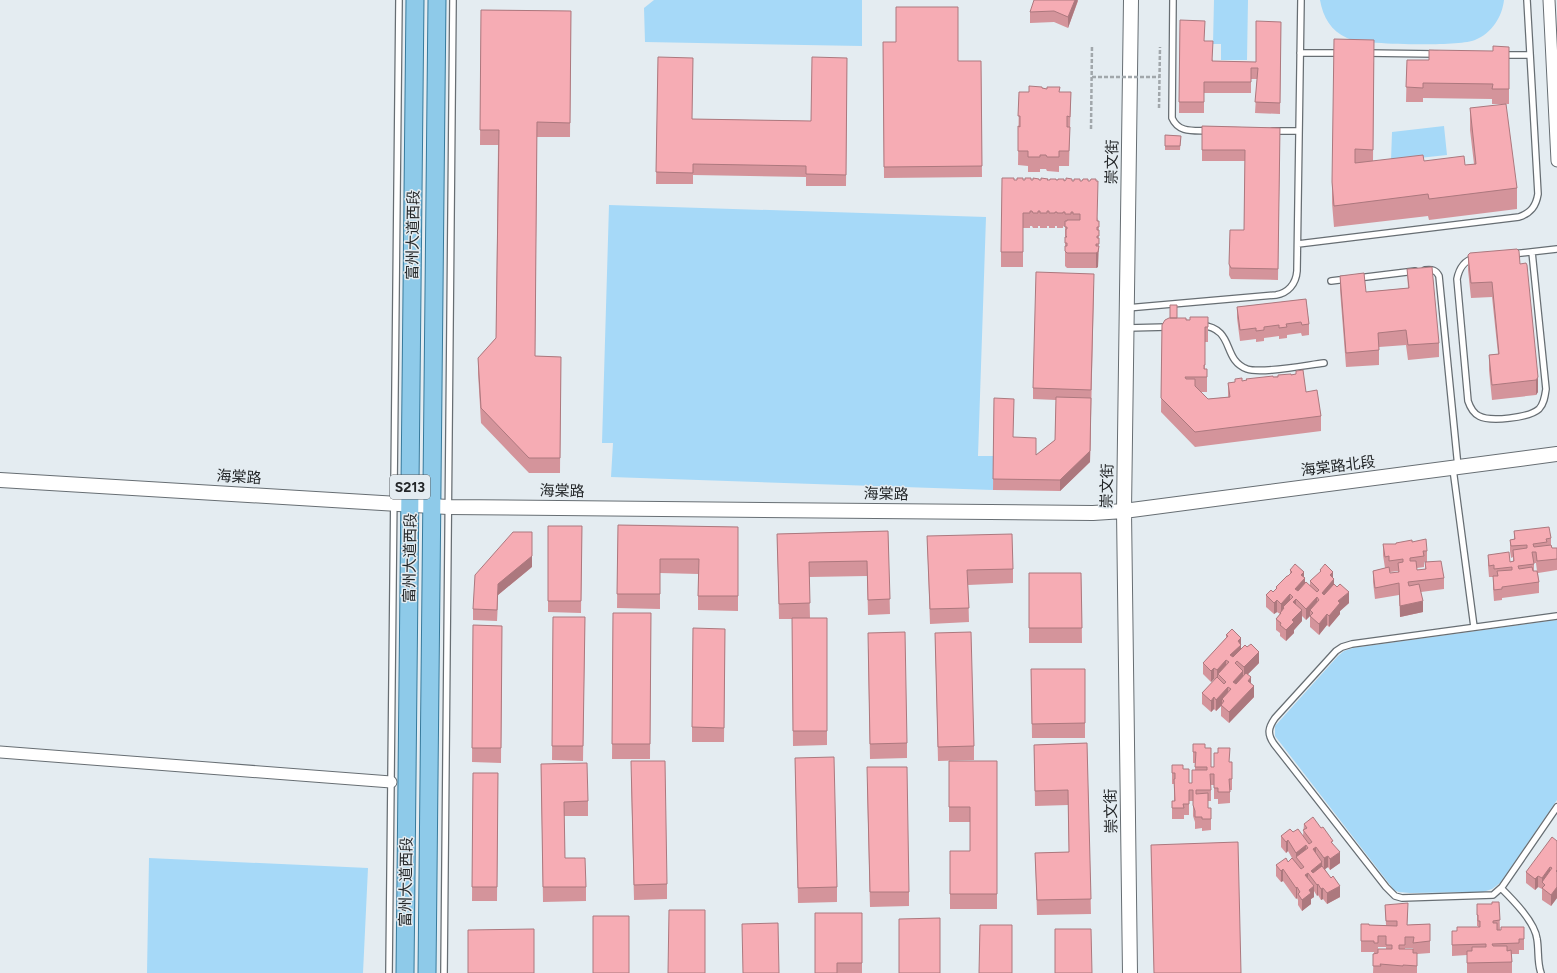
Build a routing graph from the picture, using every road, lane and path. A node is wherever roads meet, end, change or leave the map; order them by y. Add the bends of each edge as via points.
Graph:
1 (399, 0) edge
2 (415, 0) edge
3 (437, 0) edge
4 (453, 0) edge
5 (1131, 0) edge
6 (1173, 0) edge
7 (1301, 0) edge
8 (1527, 0) edge
9 (1548, 0) edge
10 (1092, 45) dead end
11 (1160, 47) dead end
12 (1300, 53) junction
13 (1348, 53) edge
14 (1364, 53) edge
15 (1443, 54) edge
16 (1498, 55) edge
17 (1530, 55) junction
18 (1092, 77) junction
19 (1159, 77) junction
20 (1159, 108) dead end
21 (1556, 125) edge
22 (1091, 129) dead end
23 (1212, 131) edge
24 (1268, 131) edge
25 (1299, 131) junction
26 (1557, 161) edge
27 (1298, 244) junction
28 (1557, 249) edge
29 (1532, 252) junction
30 (1504, 255) edge
31 (1482, 257) edge
32 (1331, 281) dead end
33 (1127, 308) junction
34 (1194, 325) edge
35 (1172, 326) edge
36 (1126, 328) junction
37 (1324, 362) dead end
38 (1557, 454) edge
39 (1456, 468) junction
40 (0, 480) edge
41 (402, 504) junction
42 (440, 506) junction
43 (1124, 512) junction
44 (1557, 616) edge
45 (1474, 627) junction
46 (0, 752) edge
47 (391, 782) junction
48 (1557, 807) edge
49 (1501, 888) junction
50 (389, 973) edge
51 (405, 973) edge
52 (427, 973) edge
53 (444, 973) edge
54 (1130, 973) edge
55 (1541, 973) edge

1 - 41 lane
2 - 41 main road, 富州大道西段 / S213
3 - 42 main road, 富州大道西段 / S213
4 - 42 lane
5 - 33 street, 崇文街
6 - 23 lane via 1172,118 1175,124 1184,130
7 - 12 lane
8 - 17 lane
9 - 21 street
10 - 18 path
11 - 19 path
12 - 13 lane
12 - 25 lane
14 - 15 lane
16 - 17 lane
17 - 27 lane via 1538,194 1537,202 1530,212 1519,217
18 - 19 path, bridge
18 - 22 path
19 - 20 path
21 - 26 street
24 - 25 lane
25 - 27 lane
27 - 33 lane via 1296,279 1291,287 1276,295
28 - 29 lane
29 - 30 lane
29 - 31 lane via 1545,397 1540,408 1530,414 1495,419 1477,415 1468,401 1457,279 1464,263
32 - 39 lane via 1431,269 1437,272
33 - 36 street, 崇文街
34 - 37 lane via 1210,327 1222,334 1235,361 1246,368 1262,370
35 - 36 lane
36 - 43 street, 崇文街
38 - 39 street, 海棠路北段
39 - 43 street, 海棠路北段
39 - 45 lane
40 - 41 street, 海棠路
41 - 42 street, 海棠路
41 - 47 lane
41 - 51 main road, 富州大道西段 / S213
42 - 43 street, 海棠路
42 - 52 main road, 富州大道西段 / S213
42 - 53 lane
43 - 54 street, 崇文街
44 - 45 lane
45 - 49 lane via 1342,647 1275,718 1268,731 1274,744 1395,896 1486,896 1493,895
46 - 47 street
47 - 50 lane
48 - 49 lane
49 - 55 lane via 1514,901 1536,934

